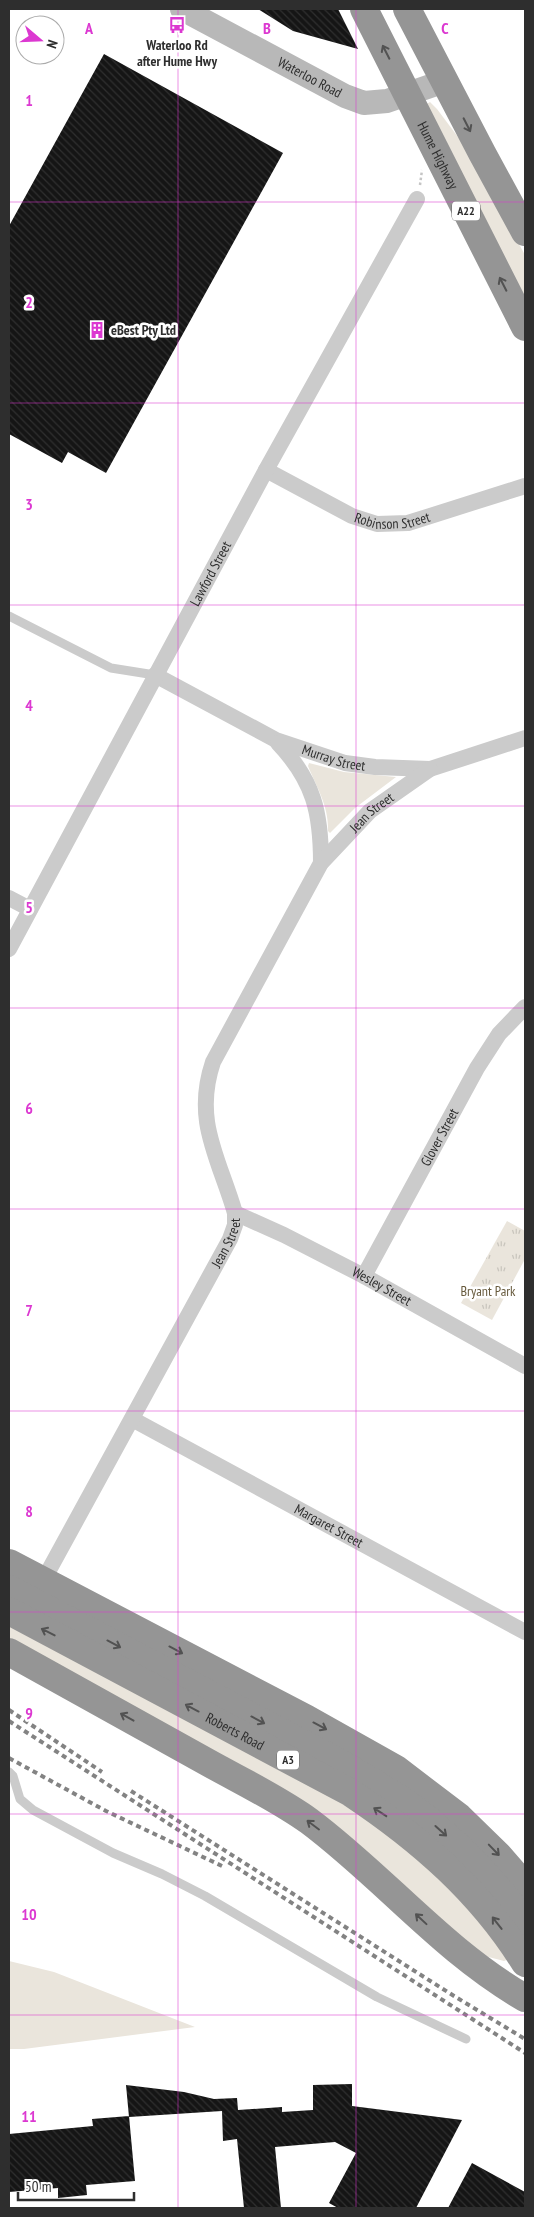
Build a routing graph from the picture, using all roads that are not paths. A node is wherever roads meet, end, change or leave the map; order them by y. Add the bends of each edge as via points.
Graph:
1 (182, 9) edge
2 (364, 9) edge
3 (408, 9) edge
4 (445, 82) junction
5 (408, 95) junction
6 (417, 199) dead end
7 (525, 232) edge
8 (525, 327) edge
9 (266, 470) junction
10 (525, 486) edge
11 (9, 616) edge
12 (155, 675) junction
13 (525, 738) edge
14 (276, 740) junction
15 (430, 769) junction
16 (321, 864) junction
17 (9, 898) edge
18 (30, 909) junction
19 (9, 950) edge
20 (525, 1007) edge
21 (236, 1213) junction
22 (364, 1276) junction
23 (525, 1366) edge
24 (132, 1419) junction
25 (9, 1563) edge
26 (43, 1581) junction
27 (9, 1589) edge
28 (9, 1611) edge
29 (525, 1632) edge
30 (9, 1652) edge
31 (9, 1772) edge
32 (525, 1886) edge
33 (525, 1923) edge
34 (458, 1952) junction
35 (525, 1963) edge
36 (525, 1970) edge
37 (525, 1998) edge
38 (466, 2040) dead end

1 - 5 main road, Waterloo Road via 345,96 364,103
5 -> 2 highway, Hume Highway / A22
3 - 4 highway
4 - 5 main road, Waterloo Road
4 -> 7 highway
8 -> 5 highway, Hume Highway / A22
6 - 9 street, Lawford Street
9 - 10 street, Robinson Street via 352,516 387,525 419,520
9 - 12 street, Lawford Street
11 - 12 lane via 111,668
12 - 14 street, Murray Street
12 - 18 street, Lawford Street
13 - 15 street, Murray Street
14 - 15 street, Murray Street via 345,763
14 - 16 street via 293,758 311,789 318,811
15 - 16 street, Jean Street via 370,811
16 - 21 street, Jean Street via 213,1062 207,1079 204,1113
17 - 18 street
18 - 19 street, Lawford Street
20 - 22 street, Glover Street via 499,1034 484,1056
21 - 22 street, Wesley Street
21 - 24 street, Jean Street via 230,1239
22 - 23 street, Wesley Street
24 - 26 street, Jean Street
24 - 29 street, Margaret Street
25 - 26 highway
26 -> 32 highway via 315,1723 396,1769 476,1833
27 -> 33 highway, Roberts Road / A3 via 342,1764 385,1790 440,1829 490,1880
35 -> 28 highway, Roberts Road / A3 via 498,1924 460,1880 421,1843 388,1818 351,1793
34 -> 30 highway via 352,1855 306,1820
31 - 38 lane via 20,1799 33,1810 113,1853 205,1896 377,1997
34 - 36 highway via 504,1969
34 - 37 highway

